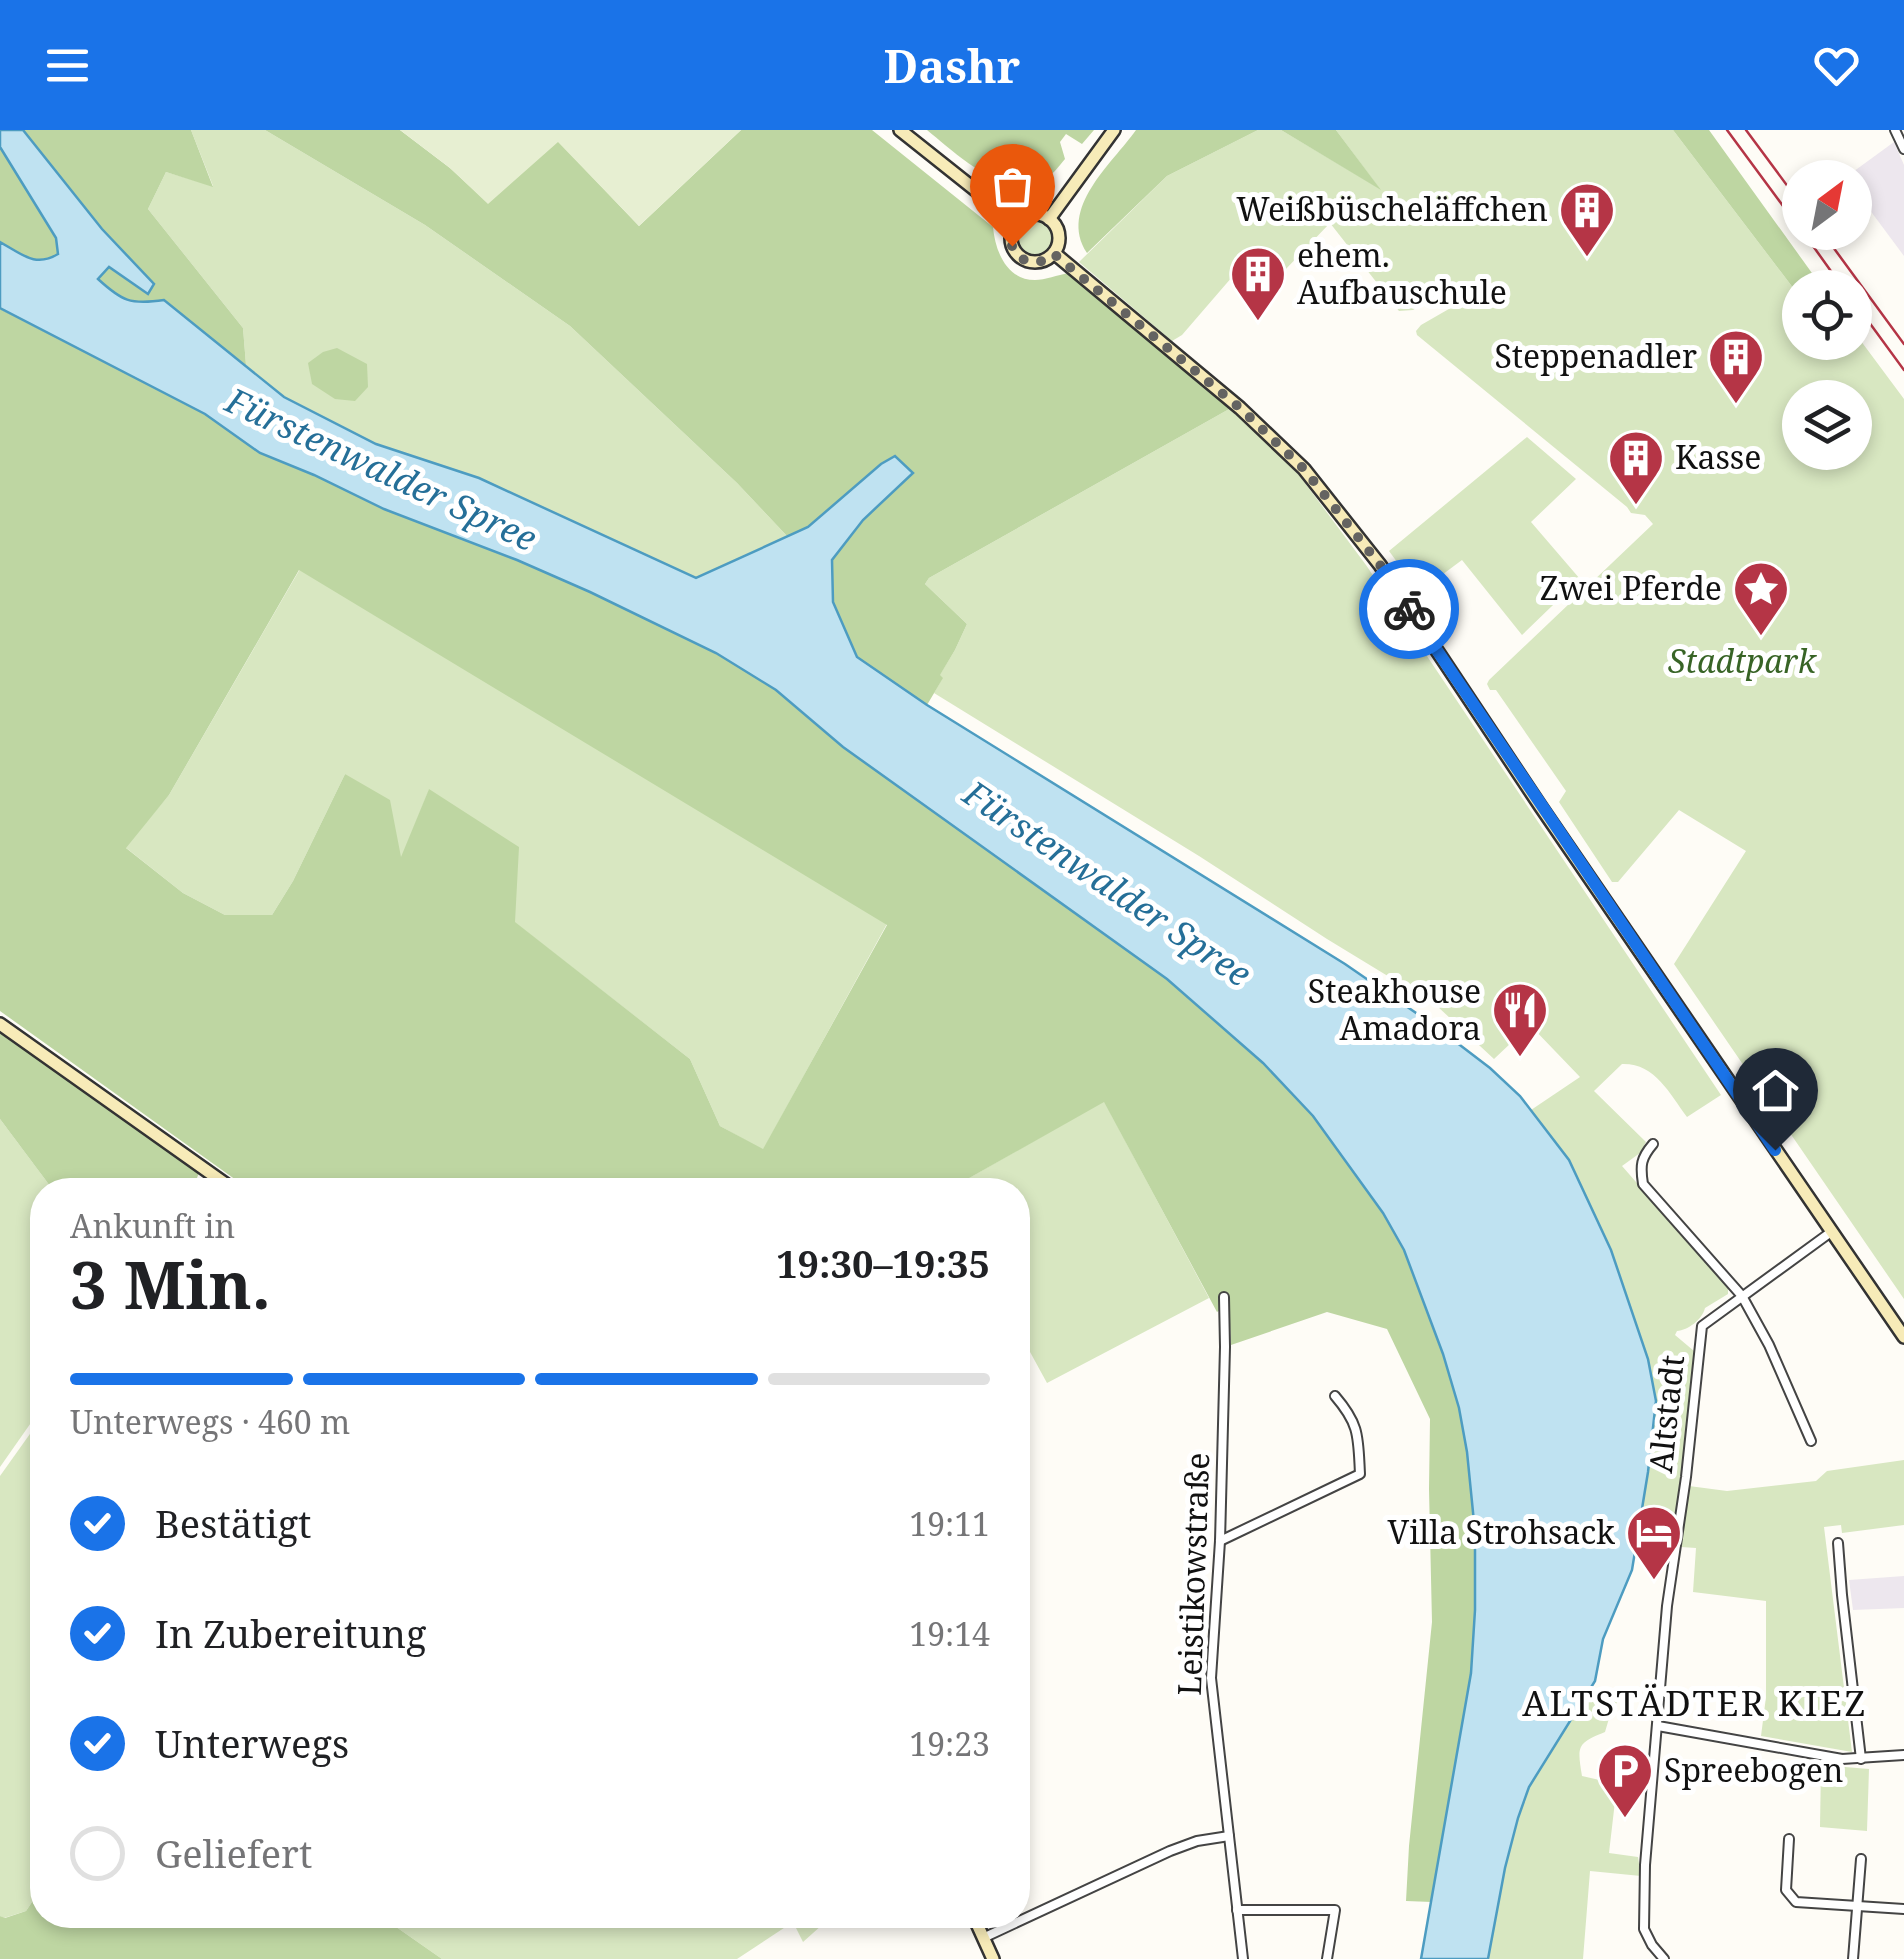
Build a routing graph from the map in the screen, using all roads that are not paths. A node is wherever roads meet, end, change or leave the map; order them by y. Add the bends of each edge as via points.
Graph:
1 (900, 130) edge
2 (1114, 130) edge
3 (1895, 130) edge
4 (1904, 149) edge
5 (1049, 218) junction
6 (1017, 222) junction
7 (1054, 254) junction
8 (0, 1024) edge
9 (1654, 1144) dead end
10 (217, 1178) edge
11 (1831, 1232) junction
12 (1742, 1296) junction
13 (1224, 1298) dead end
14 (1904, 1337) edge
15 (1335, 1396) dead end
16 (1810, 1441) dead end
17 (1220, 1540) junction
18 (1838, 1544) dead end
19 (1658, 1726) junction
20 (1904, 1756) edge
21 (1862, 1759) junction
22 (1230, 1836) junction
23 (1789, 1839) dead end
24 (1861, 1859) dead end
25 (1857, 1906) junction
26 (1904, 1909) edge
27 (1237, 1910) junction
28 (1030, 1916) edge
29 (979, 1928) edge
30 (1004, 1928) edge
31 (983, 1938) junction
32 (992, 1959) edge
33 (1243, 1959) edge
34 (1327, 1959) edge
35 (1664, 1959) edge
36 (1852, 1959) edge

1 - 6 main road
2 - 5 main road
3 - 4 street
5 - 6 main road via 1037,214
5 - 7 main road via 1060,241
6 - 7 main road via 1011,238 1016,254 1038,262
7 - 11 main road via 1304,469 1380,565
8 - 10 main road
9 - 12 street via 1640,1162 1643,1184
11 - 12 street, Altstadt
11 - 14 main road
12 - 16 street
12 - 19 street, Altstadt via 1702,1326
13 - 17 street, Leistikowstraße
15 - 17 street via 1358,1434 1360,1474
17 - 22 street, Leistikowstraße via 1211,1678
18 - 21 street
19 - 21 street
19 - 35 street, Altstadt via 1642,1916
20 - 21 street
22 - 27 street, Leistikowstraße
22 - 28 street via 1170,1851
23 - 25 street via 1786,1890 1796,1902
24 - 25 street
25 - 26 street
25 - 36 street
27 - 33 street, Leistikowstraße
27 - 34 street via 1336,1910
29 - 31 main road
30 - 31 street
31 - 32 main road

